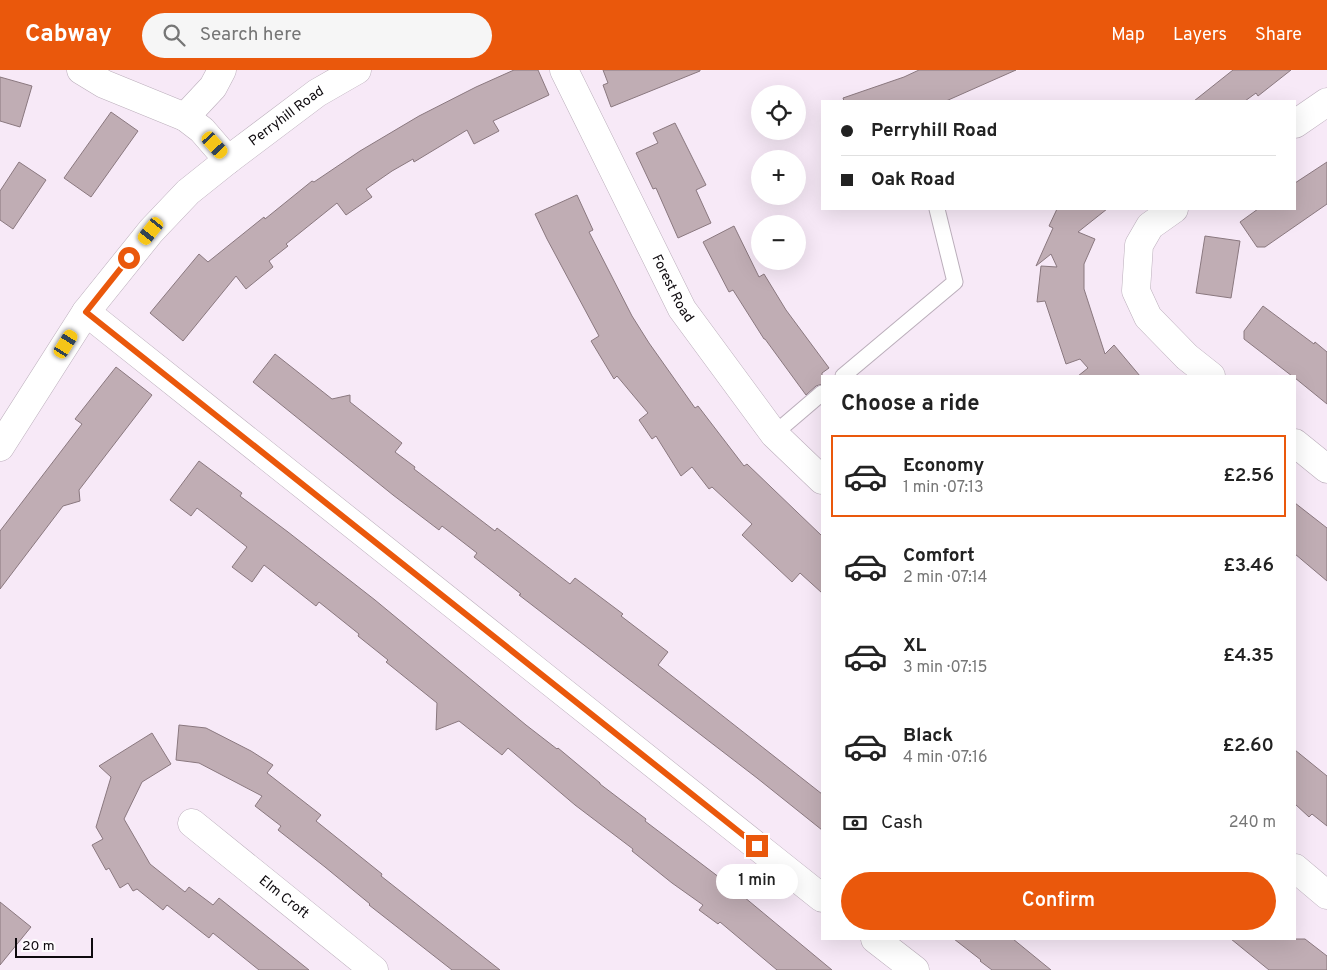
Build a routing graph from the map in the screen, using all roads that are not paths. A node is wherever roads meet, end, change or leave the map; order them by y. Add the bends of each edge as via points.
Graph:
1 (81, 70) edge
2 (222, 70) edge
3 (357, 70) edge
4 (564, 70) edge
5 (1327, 102) edge
6 (185, 117) junction
7 (1296, 123) edge
8 (228, 160) junction
9 (937, 210) edge
10 (1173, 210) edge
11 (86, 312) junction
12 (844, 375) edge
13 (1210, 375) edge
14 (821, 394) edge
15 (774, 434) junction
16 (1296, 444) edge
17 (0, 447) edge
18 (1327, 469) edge
19 (821, 479) edge
20 (192, 823) dead end
21 (1296, 869) edge
22 (1327, 895) edge
23 (821, 897) edge
24 (876, 940) edge
25 (374, 970) edge
26 (915, 970) edge

1 - 6 street via 104,84
2 - 6 street via 213,88
3 - 8 street, Perryhill Road via 317,93
4 - 15 street, Forest Road via 682,309
5 - 7 street
6 - 8 street via 202,130
8 - 11 street, Perryhill Road via 188,192 151,231
9 - 12 lane via 955,282
10 - 13 street via 1150,226 1139,245 1136,292 1148,317
11 - 17 street, Perryhill Road
11 - 23 street
14 - 15 lane
15 - 19 street, Forest Road
16 - 18 street
20 - 25 street, Elm Croft
21 - 22 street
24 - 26 street

